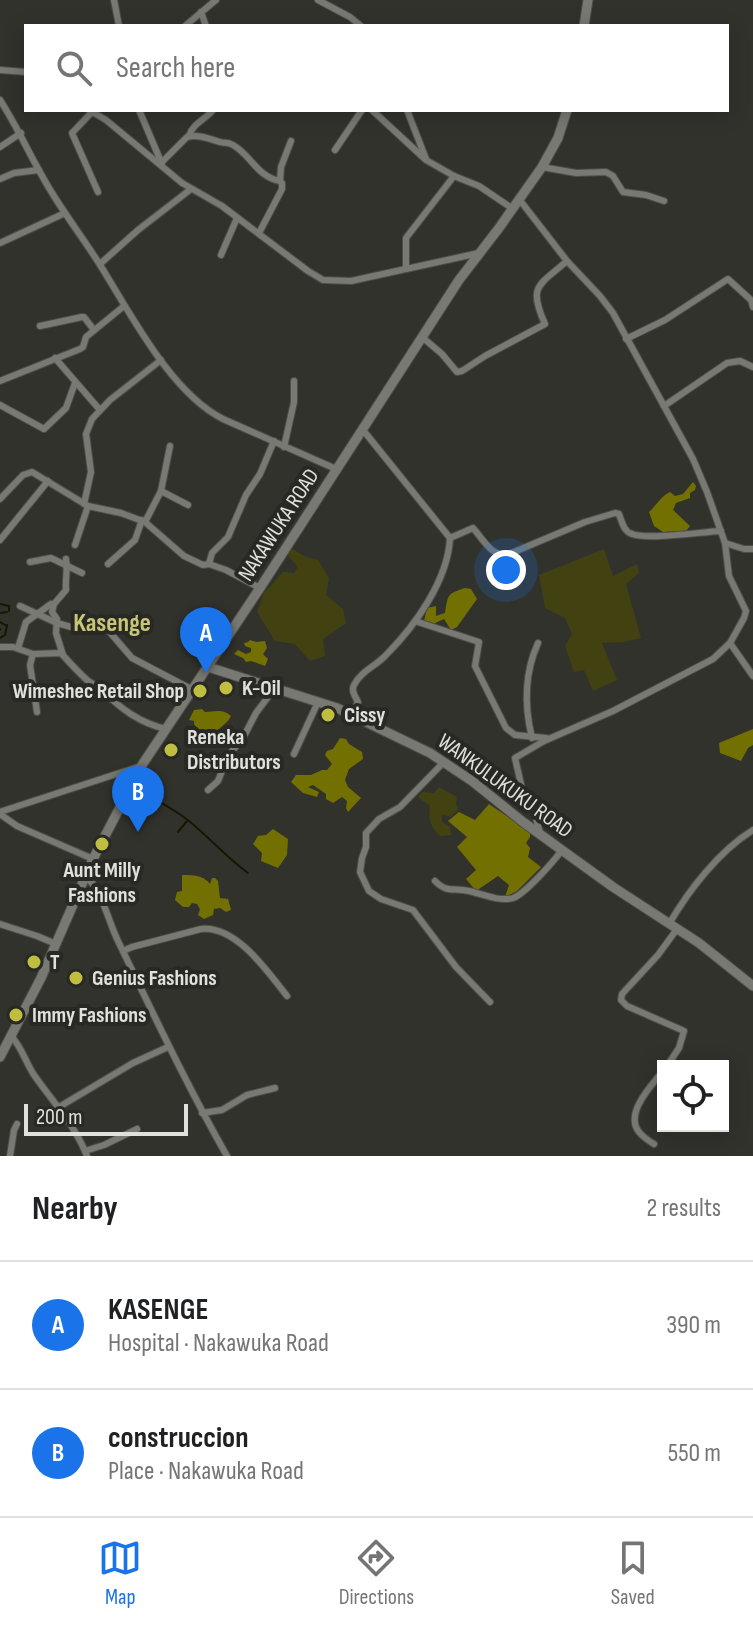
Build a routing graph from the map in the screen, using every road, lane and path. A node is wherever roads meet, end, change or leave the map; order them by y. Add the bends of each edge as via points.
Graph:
1 (114, 0) edge
2 (216, 0) edge
3 (318, 0) edge
4 (588, 0) edge
5 (201, 12) junction
6 (119, 24) edge
7 (187, 24) edge
8 (205, 24) edge
9 (359, 24) edge
10 (584, 24) edge
11 (0, 70) edge
12 (24, 72) edge
13 (0, 100) edge
14 (89, 112) edge
15 (92, 112) edge
16 (140, 112) edge
17 (211, 112) edge
18 (361, 112) edge
19 (374, 112) edge
20 (408, 112) edge
21 (566, 112) edge
22 (21, 133) junction
23 (189, 136) junction
24 (291, 141) dead end
25 (0, 147) edge
26 (335, 150) dead end
27 (426, 160) junction
28 (163, 164) junction
29 (542, 167) junction
30 (39, 170) junction
31 (454, 176) junction
32 (0, 179) edge
33 (280, 181) junction
34 (191, 189) junction
35 (98, 192) dead end
36 (519, 199) junction
37 (664, 201) dead end
38 (513, 209) junction
39 (65, 213) junction
40 (237, 218) junction
41 (259, 233) junction
42 (0, 243) edge
43 (479, 253) junction
44 (221, 255) dead end
45 (567, 261) junction
46 (100, 264) junction
47 (406, 269) junction
48 (124, 306) junction
49 (753, 307) edge
50 (40, 326) dead end
51 (94, 330) junction
52 (422, 337) junction
53 (626, 339) junction
54 (55, 358) junction
55 (161, 360) junction
56 (753, 367) edge
57 (0, 381) edge
58 (294, 381) dead end
59 (75, 383) junction
60 (0, 405) edge
61 (664, 406) junction
62 (100, 410) junction
63 (363, 430) junction
64 (274, 441) junction
65 (170, 446) dead end
66 (284, 447) junction
67 (336, 469) junction
68 (48, 481) junction
69 (161, 491) junction
70 (0, 500) edge
71 (86, 505) junction
72 (188, 505) dead end
73 (144, 521) junction
74 (721, 531) junction
75 (450, 538) junction
76 (0, 540) edge
77 (725, 543) junction
78 (75, 545) dead end
79 (753, 549) edge
80 (66, 559) dead end
81 (30, 562) dead end
82 (108, 564) dead end
83 (209, 564) junction
84 (82, 573) dead end
85 (260, 588) junction
86 (51, 604) dead end
87 (20, 606) dead end
88 (37, 613) junction
89 (415, 621) junction
90 (57, 623) junction
91 (538, 643) dead end
92 (730, 643) junction
93 (0, 647) edge
94 (18, 648) junction
95 (33, 654) junction
96 (63, 655) junction
97 (208, 667) junction
98 (753, 676) edge
99 (274, 689) junction
100 (193, 690) junction
101 (318, 702) junction
102 (37, 712) dead end
103 (351, 715) junction
104 (166, 729) junction
105 (532, 738) junction
106 (550, 738) junction
107 (294, 754) dead end
108 (444, 762) junction
109 (142, 765) junction
110 (208, 790) dead end
111 (0, 813) edge
112 (753, 830) edge
113 (541, 835) junction
114 (562, 850) junction
115 (93, 859) junction
116 (85, 876) junction
117 (435, 881) dead end
118 (0, 924) edge
119 (673, 926) junction
120 (56, 944) junction
121 (123, 951) junction
122 (753, 986) edge
123 (287, 996) dead end
124 (490, 1002) dead end
125 (12, 1037) junction
126 (168, 1047) junction
127 (0, 1057) edge
128 (671, 1060) edge
129 (657, 1078) edge
130 (275, 1088) dead end
131 (59, 1107) junction
132 (202, 1113) junction
133 (17, 1124) dead end
134 (137, 1129) dead end
135 (654, 1144) dead end
136 (86, 1154) edge
137 (10, 1156) edge
138 (227, 1156) edge

1 - 6 street
2 - 5 street
3 - 9 street
4 - 10 main road
5 - 7 street
5 - 8 street
11 - 12 street
13 - 22 street
14 - 35 street via 72,133
15 - 28 street
16 - 28 street
17 - 23 street
18 - 26 street
19 - 27 street
20 - 27 street
21 - 29 main road, NAKAWUKA ROAD
22 - 25 street
22 - 30 street
23 - 28 street
23 - 33 street via 231,144 257,170
24 - 33 street
27 - 31 street
28 - 34 street
29 - 36 main road, NAKAWUKA ROAD
29 - 37 street via 606,172 623,192
30 - 32 street
30 - 39 street
31 - 38 street
31 - 47 street via 406,238
33 - 41 street via 280,196
34 - 40 street
34 - 46 street
36 - 38 main road, NAKAWUKA ROAD
36 - 45 street
38 - 43 main road, NAKAWUKA ROAD
39 - 42 street
39 - 46 street
40 - 41 street
40 - 44 street
41 - 47 street via 323,280 351,281
43 - 47 street
43 - 52 main road, NAKAWUKA ROAD
45 - 52 street via 536,291 545,324 459,372
45 - 53 street via 613,313
46 - 48 street
48 - 51 street
48 - 55 street
49 - 53 street via 728,279
50 - 51 street via 84,317
51 - 54 street via 83,347
52 - 63 main road, NAKAWUKA ROAD
53 - 61 street
54 - 57 street
54 - 59 street
55 - 62 street
55 - 64 street via 207,411
56 - 61 street via 727,363
58 - 66 street
59 - 60 street via 66,408 44,429
59 - 62 street
61 - 74 street via 693,459
62 - 71 street via 86,434 91,472
63 - 67 main road, NAKAWUKA ROAD
63 - 75 street
64 - 66 street
64 - 83 street via 228,537
65 - 69 street
66 - 67 street
67 - 85 main road, NAKAWUKA ROAD
68 - 70 street via 28,473
68 - 71 street
68 - 76 street
69 - 72 street
69 - 73 street
71 - 73 street
71 - 78 street
73 - 82 street via 135,540
73 - 83 street via 184,556
74 - 75 street via 630,534 615,513 501,556 473,528
74 - 77 street
75 - 89 street via 445,567
77 - 79 street
77 - 92 street via 729,576 746,611
80 - 90 street via 66,590 52,612
81 - 84 street via 51,558
83 - 85 street
85 - 97 main road, NAKAWUKA ROAD
86 - 88 street
87 - 88 street
88 - 90 street
88 - 94 street via 26,622
89 - 103 street via 354,685 358,704
89 - 105 street via 479,642 475,666 506,728
90 - 96 street
90 - 100 street via 107,629 132,658
91 - 105 street via 525,699
92 - 98 street
92 - 106 street via 694,670
93 - 94 street
94 - 95 street
95 - 96 street
95 - 102 street
96 - 104 street via 125,712
97 - 99 main road, WANKULUKUKU ROAD
97 - 100 main road, NAKAWUKA ROAD
99 - 101 main road, WANKULUKUKU ROAD
99 - 110 street
100 - 104 main road, NAKAWUKA ROAD
101 - 103 main road, WANKULUKUKU ROAD
101 - 107 street
103 - 108 main road, WANKULUKUKU ROAD
104 - 109 main road, NAKAWUKA ROAD
105 - 106 street
106 - 113 street via 515,758
108 - 113 main road, WANKULUKUKU ROAD
108 - 124 street via 366,833 360,872 375,896 419,916
109 - 111 street
109 - 115 main road, NAKAWUKA ROAD
111 - 115 street via 17,826
112 - 119 street via 688,893
113 - 114 main road, WANKULUKUKU ROAD
114 - 117 street via 513,898 445,889
114 - 119 main road, WANKULUKUKU ROAD
115 - 116 main road, NAKAWUKA ROAD
116 - 120 main road, NAKAWUKA ROAD
116 - 121 street via 97,889
118 - 120 street
119 - 122 main road, WANKULUKUKU ROAD
119 - 128 street via 658,955 621,1000 684,1031
120 - 125 main road, NAKAWUKA ROAD
121 - 123 street via 211,929 252,953
121 - 126 street
125 - 127 main road, NAKAWUKA ROAD
125 - 131 street
126 - 131 street
126 - 132 street
129 - 135 street via 641,1097 635,1121 638,1131
130 - 132 street
131 - 136 street
132 - 138 street
133 - 137 street
134 - 136 street

